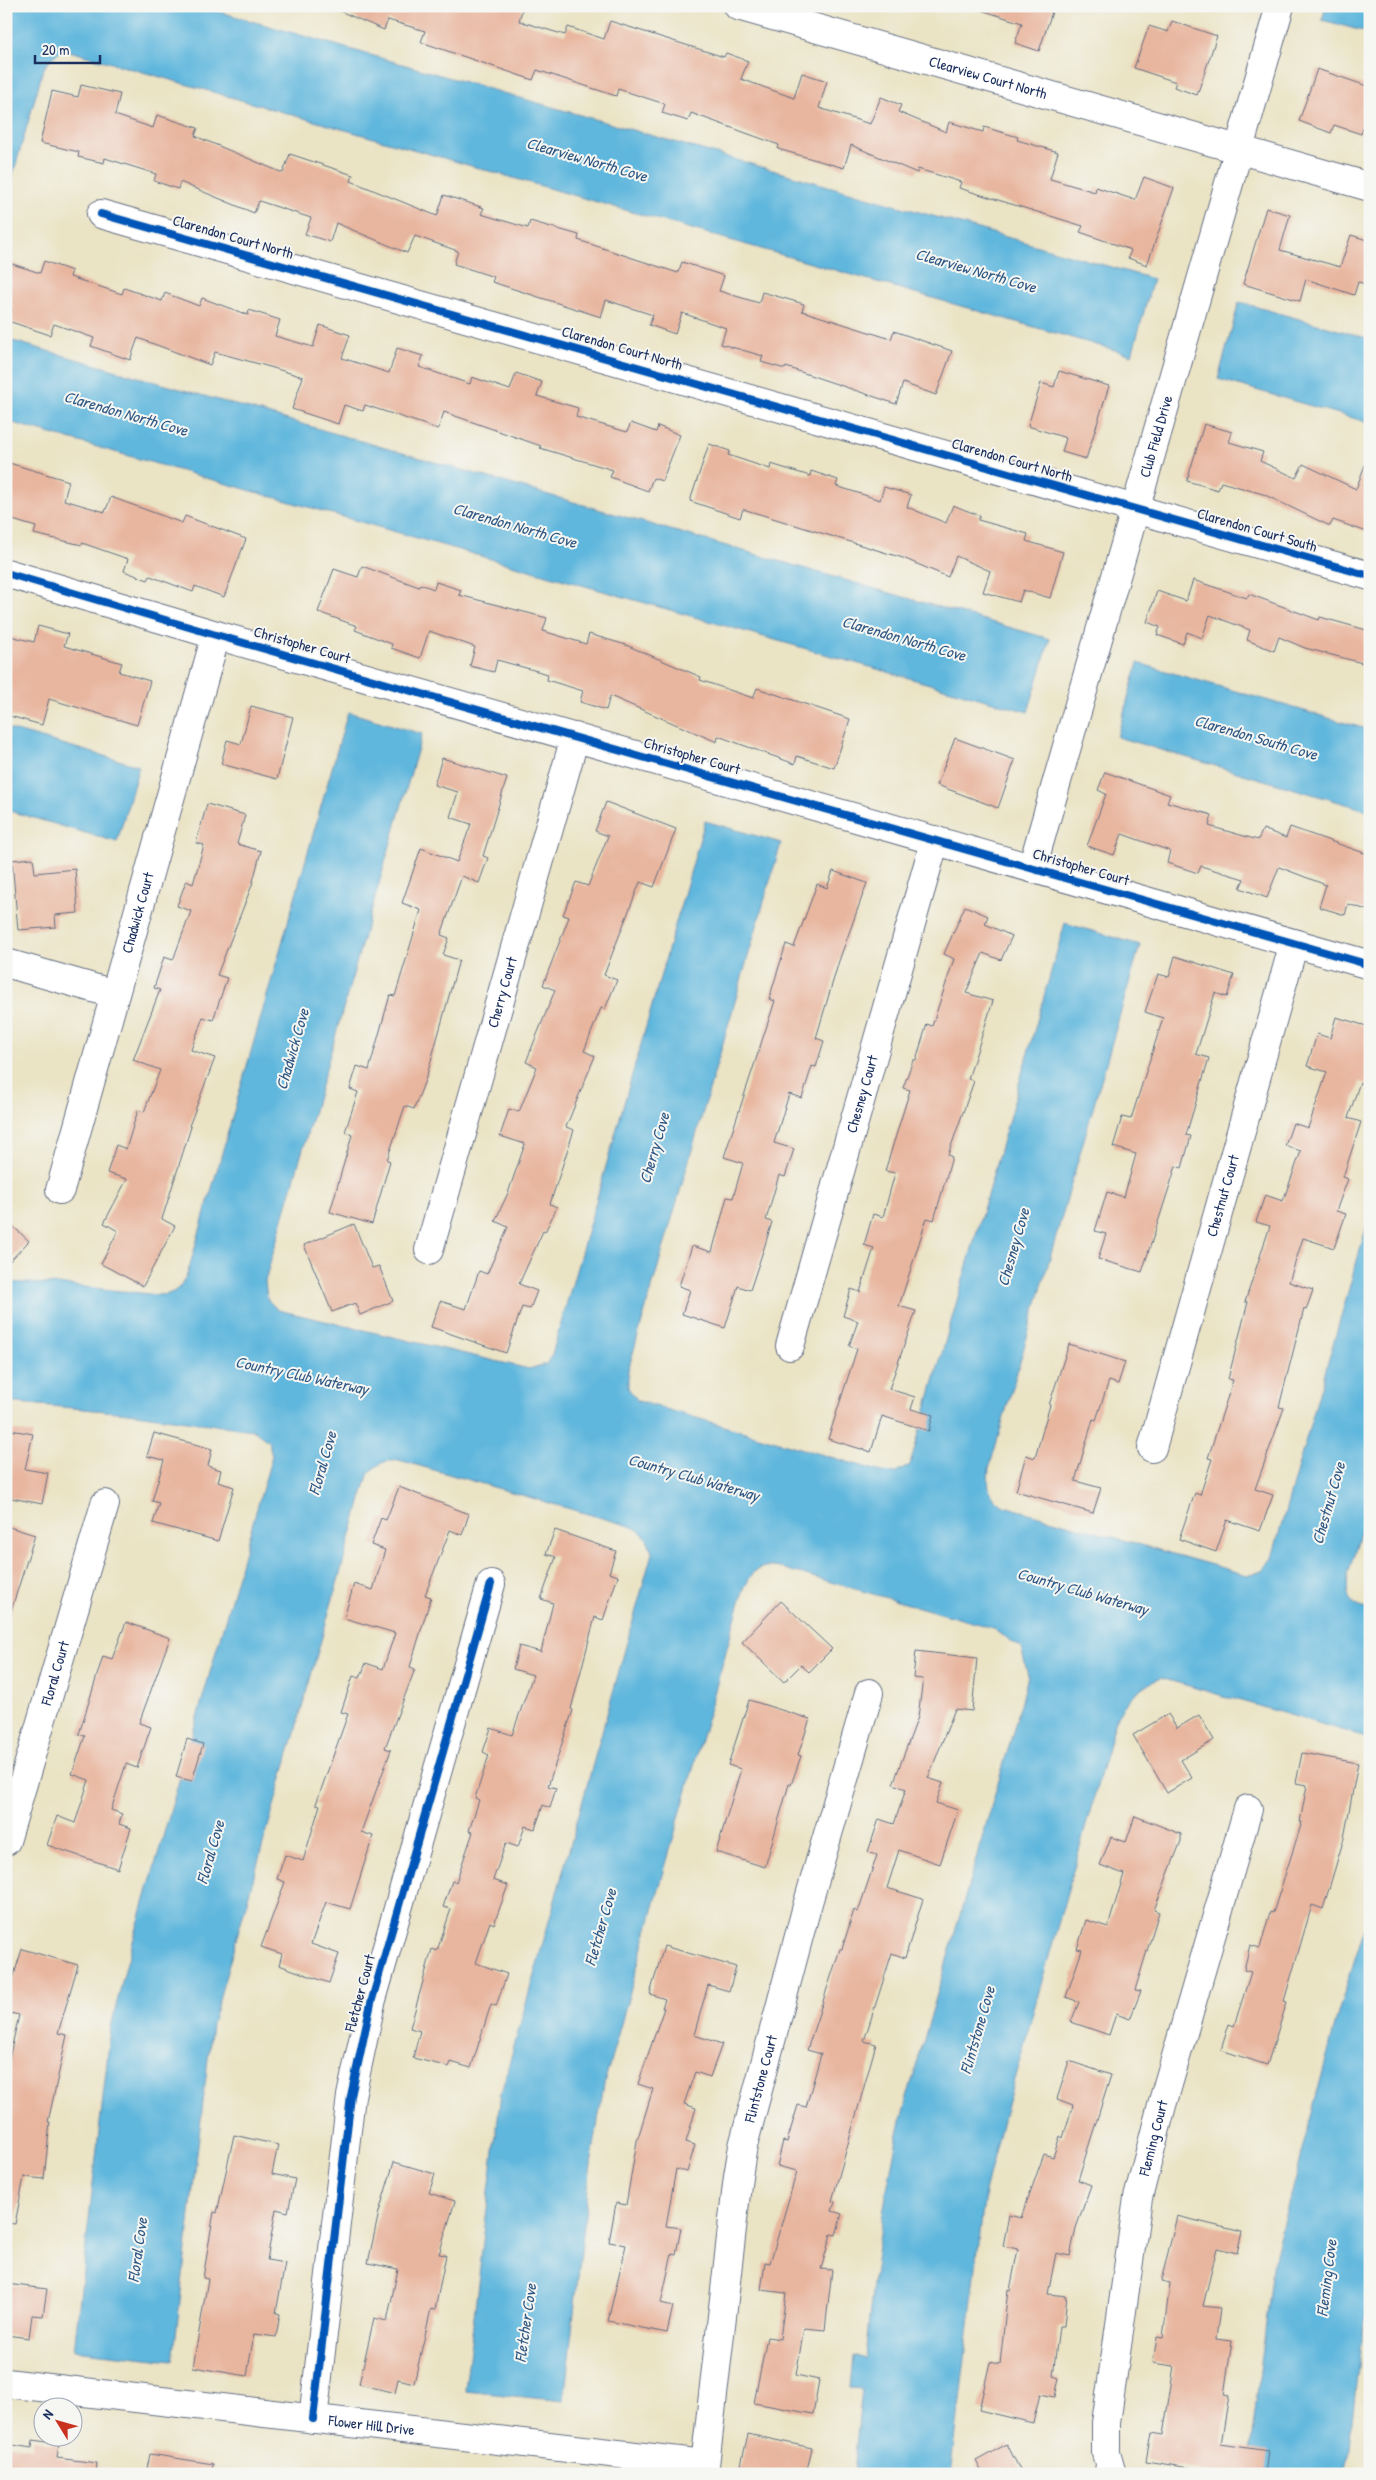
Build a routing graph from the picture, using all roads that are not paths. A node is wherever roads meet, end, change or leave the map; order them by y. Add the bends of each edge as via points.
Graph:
1 (738, 6) edge
2 (1280, 6) edge
3 (1239, 150) junction
4 (1370, 187) edge
5 (101, 214) dead end
6 (1136, 510) junction
7 (6, 573) edge
8 (1370, 576) edge
9 (216, 636) junction
10 (575, 737) junction
11 (935, 840) junction
12 (1032, 868) junction
13 (1294, 943) junction
14 (6, 963) edge
15 (1370, 965) edge
16 (114, 994) junction
17 (60, 1190) dead end
18 (429, 1250) dead end
19 (790, 1346) dead end
20 (1152, 1448) dead end
21 (105, 1504) dead end
22 (491, 1584) dead end
23 (870, 1693) dead end
24 (1248, 1809) dead end
25 (6, 1841) edge
26 (6, 2384) edge
27 (313, 2419) junction
28 (705, 2469) edge
29 (1112, 2474) edge

1 - 3 street, Clearview Court North
2 - 3 street, Club Field Drive
3 - 4 street, Clearview Court North
3 - 6 street, Club Field Drive
5 - 6 street, Clarendon Court North
6 - 8 street, Clarendon Court South
6 - 12 street, Club Field Drive
7 - 9 street, Christopher Court
9 - 10 street, Christopher Court
9 - 16 street, Chadwick Court
10 - 11 street, Christopher Court
10 - 18 street, Cherry Court
11 - 12 street, Christopher Court
11 - 19 street, Chesney Court
12 - 13 street, Christopher Court
13 - 15 street, Christopher Court
13 - 20 street, Chestnut Court
14 - 16 street
16 - 17 street, Chadwick Court
21 - 25 street, Floral Court
22 - 27 street, Fletcher Court via 358,2059
23 - 28 street, Flintstone Court via 804,1916 743,2146
24 - 29 street, Fleming Court via 1138,2198 1106,2423 1106,2453
26 - 27 street, Flower Hill Drive
27 - 28 street, Flower Hill Drive

